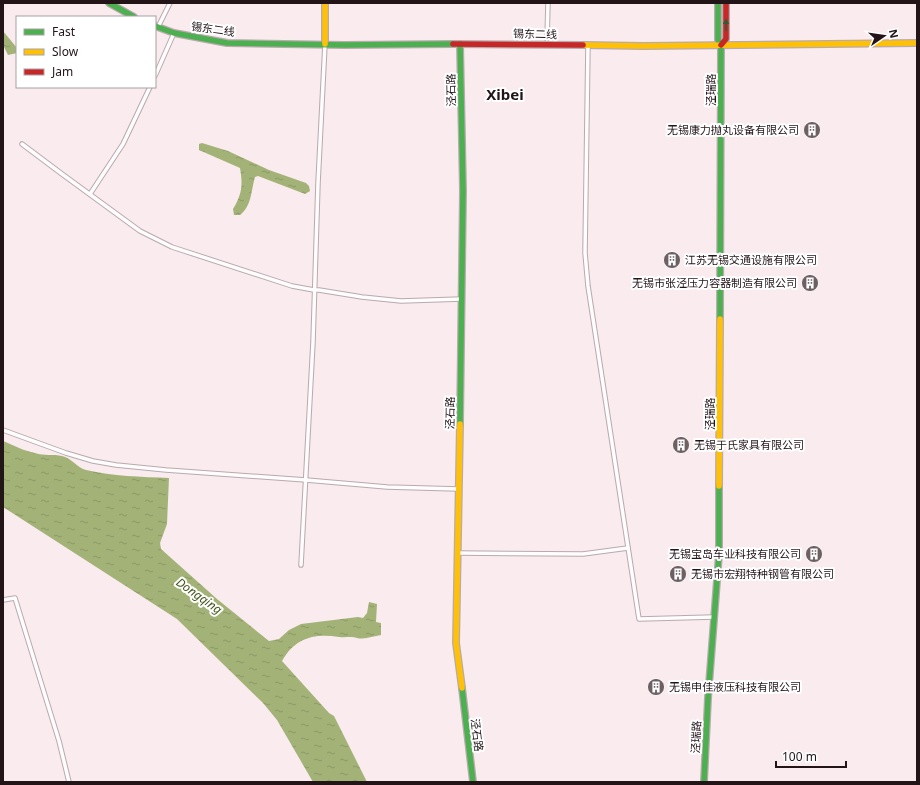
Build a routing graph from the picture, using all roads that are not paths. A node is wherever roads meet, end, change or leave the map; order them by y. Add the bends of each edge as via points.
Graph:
1 (109, 3) edge
2 (170, 3) edge
3 (325, 3) edge
4 (548, 3) edge
5 (718, 3) edge
6 (726, 3) edge
7 (132, 16) edge
8 (157, 27) edge
9 (174, 33) junction
10 (547, 39) dead end
11 (917, 43) edge
12 (325, 44) junction
13 (460, 44) junction
14 (588, 45) junction
15 (721, 45) junction
16 (156, 74) edge
17 (150, 88) edge
18 (22, 144) dead end
19 (90, 194) junction
20 (314, 290) junction
21 (462, 299) junction
22 (3, 430) edge
23 (306, 480) junction
24 (458, 490) junction
25 (628, 548) junction
26 (457, 553) junction
27 (301, 565) dead end
28 (3, 600) edge
29 (714, 617) junction
30 (69, 782) edge
31 (473, 782) edge
32 (704, 782) edge

1 - 7 street
2 - 8 street
3 - 12 street
4 - 10 street
5 - 15 street, 泾瑞路 via 718,40
15 -> 6 street, 泾瑞路 via 726,39
8 - 9 street, 锡东二线
9 - 12 street, 锡东二线 via 228,43
9 - 16 street
11 - 15 street, 锡东二线
12 - 13 street, 锡东二线
12 - 20 street
13 - 14 street, 锡东二线
13 - 21 street, 泾石路
14 - 15 street, 锡东二线
14 - 25 street via 588,286
15 - 29 street, 泾瑞路 via 719,554
17 - 19 street via 123,144
18 - 19 street
19 - 20 street via 140,231 172,247 292,286
20 - 21 street via 401,301
20 - 23 street
21 - 24 street, 泾石路
22 - 23 street via 66,453 116,465
23 - 24 street
23 - 27 street
24 - 26 street, 泾石路
25 - 26 street via 583,554
25 - 29 street via 639,619
26 - 31 street, 泾石路 via 456,643
28 - 30 street via 15,598
29 - 32 street, 泾瑞路

